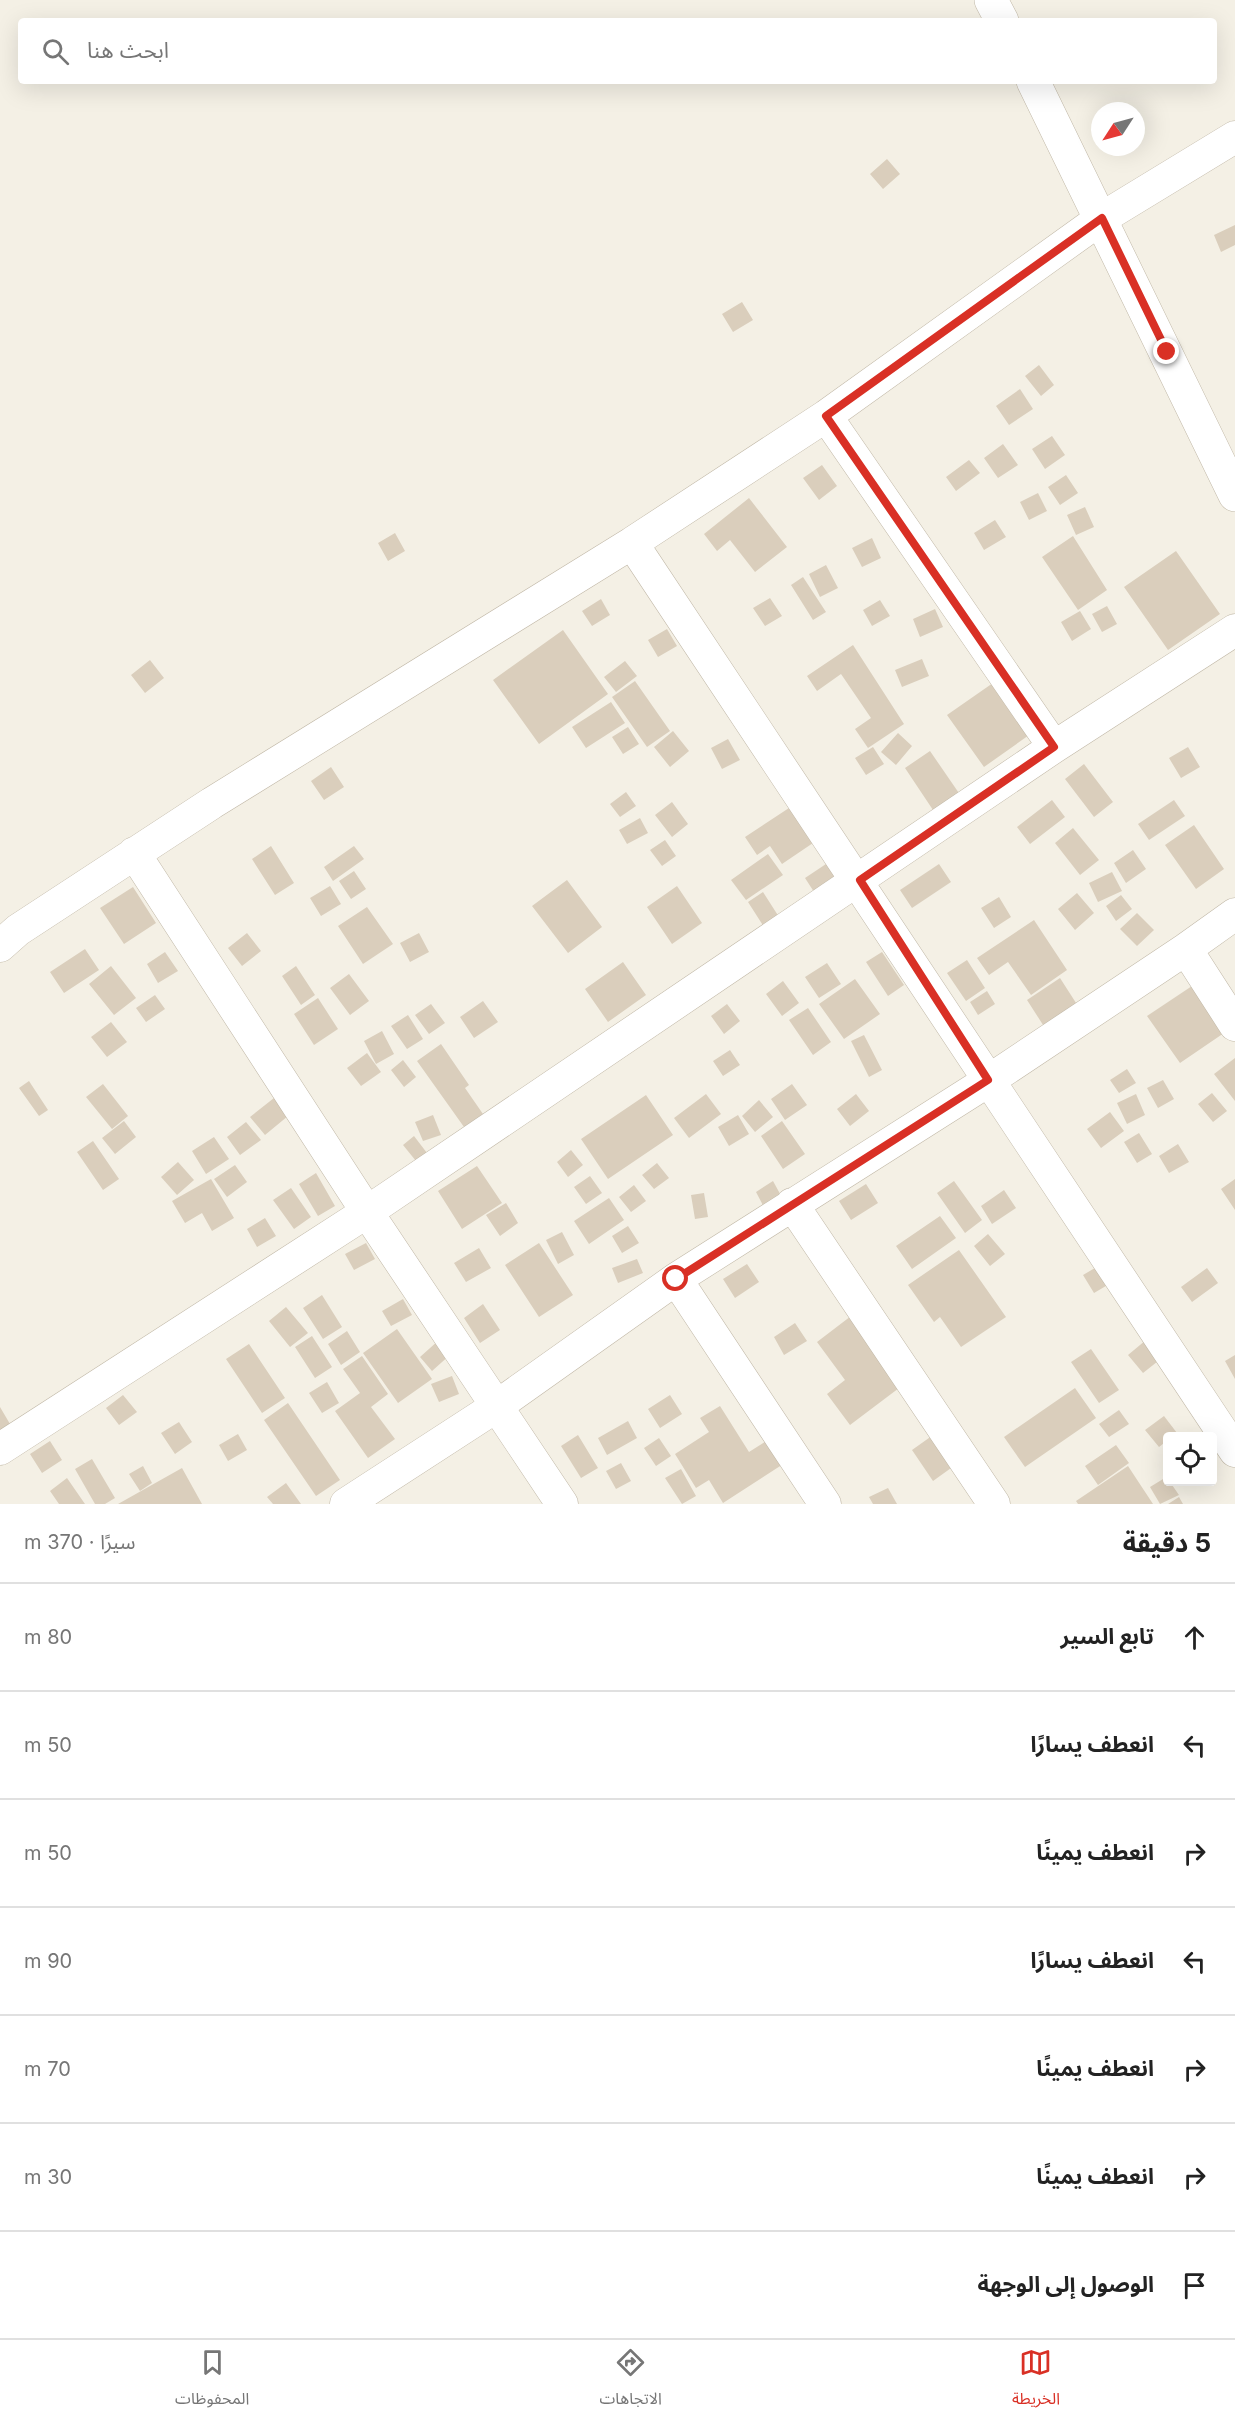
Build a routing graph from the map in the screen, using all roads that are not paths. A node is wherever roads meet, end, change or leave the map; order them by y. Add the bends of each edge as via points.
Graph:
1 (991, 0) edge
2 (1000, 18) edge
3 (1035, 84) edge
4 (1235, 137) edge
5 (1102, 218) junction
6 (826, 416) junction
7 (1235, 495) edge
8 (632, 543) junction
9 (1235, 630) edge
10 (1054, 747) junction
11 (135, 853) junction
12 (860, 880) junction
13 (1235, 914) edge
14 (0, 946) edge
15 (1186, 949) junction
16 (1235, 1025) edge
17 (988, 1080) junction
18 (792, 1204) junction
19 (367, 1212) junction
20 (676, 1279) junction
21 (497, 1406) junction
22 (0, 1449) edge
23 (1235, 1451) edge
24 (389, 1493) edge
25 (346, 1504) edge
26 (562, 1504) edge
27 (825, 1504) edge
28 (994, 1504) edge

1 - 2 street
3 - 5 street
4 - 5 street
5 - 6 street
5 - 7 street
6 - 8 street
6 - 10 street
8 - 11 street
8 - 12 street
9 - 10 street
10 - 12 street
11 - 14 street
11 - 19 street
12 - 17 street
12 - 19 street
13 - 15 street
15 - 16 street
15 - 17 street
17 - 18 street
17 - 23 street
18 - 20 street
18 - 28 street
19 - 21 street
19 - 22 street
20 - 21 street
20 - 27 street
21 - 24 street
21 - 26 street
24 - 25 street

